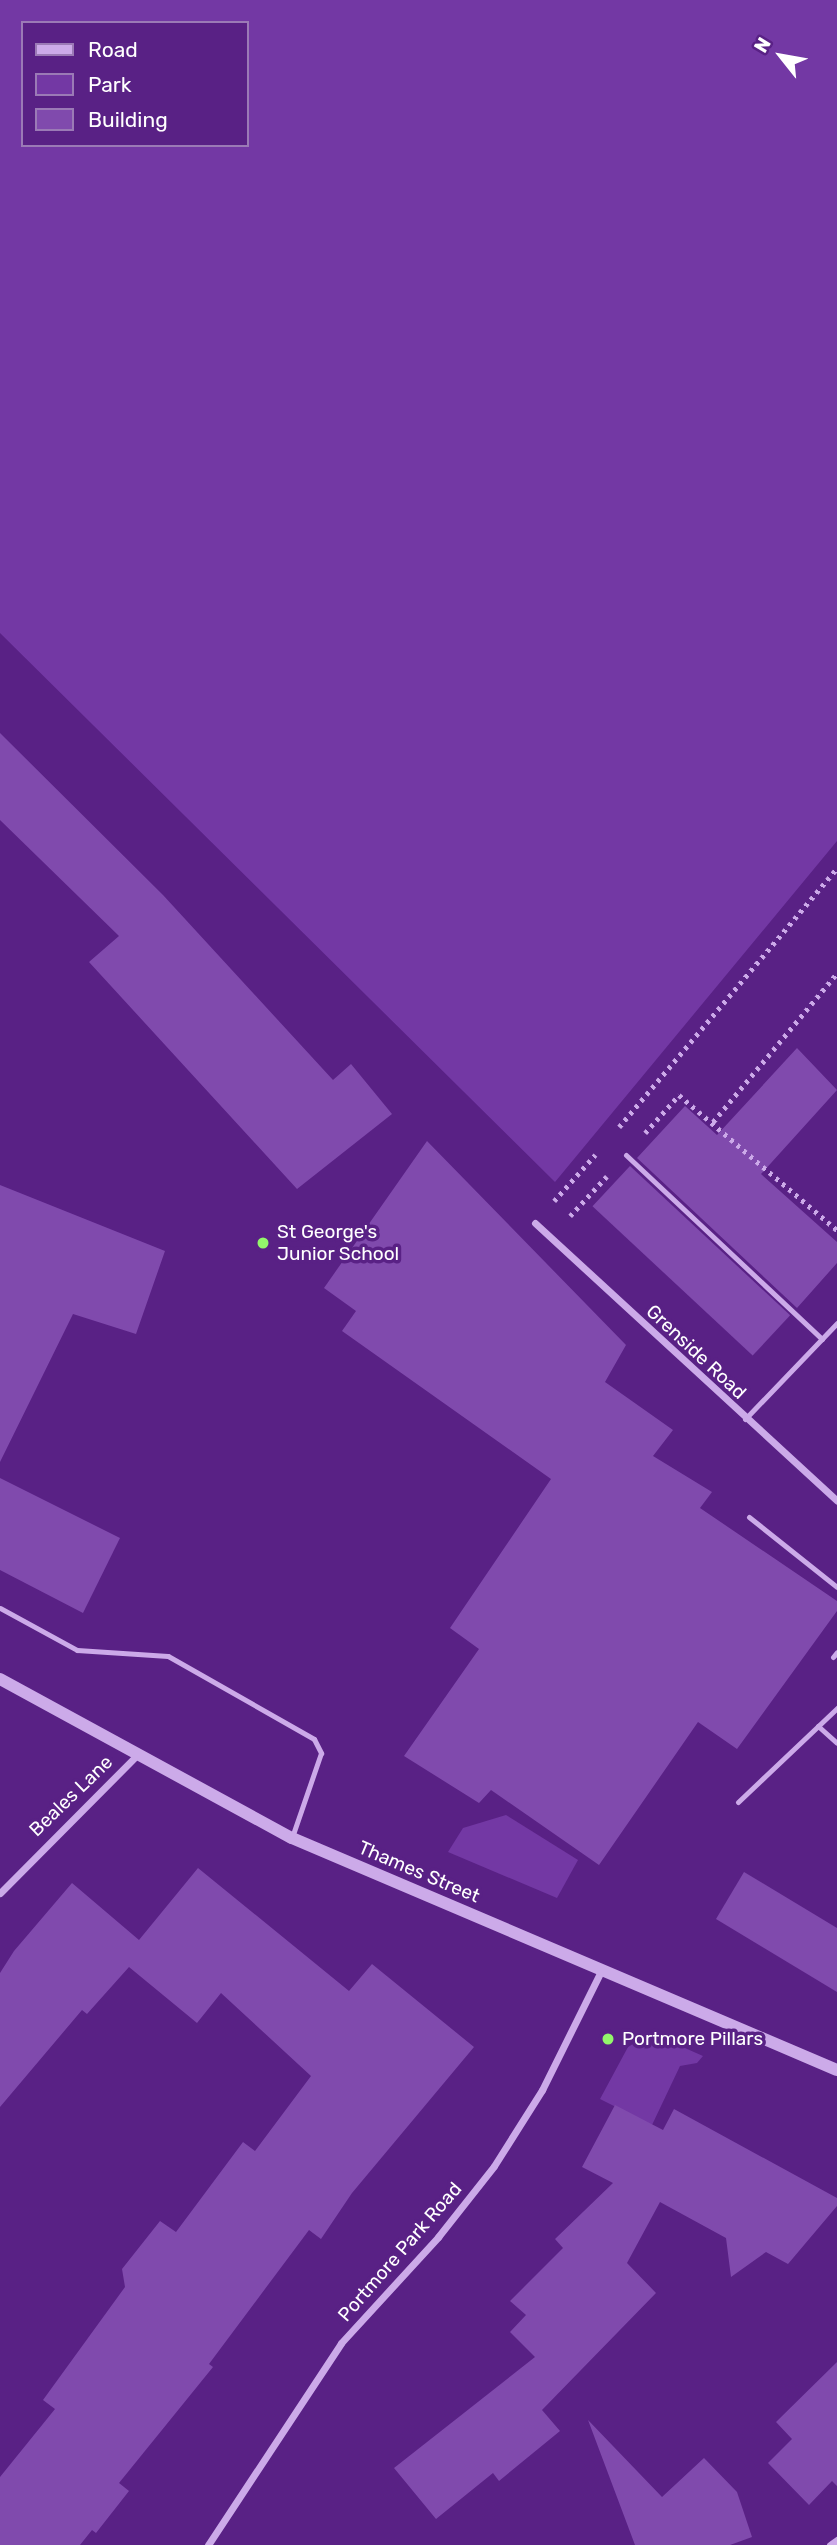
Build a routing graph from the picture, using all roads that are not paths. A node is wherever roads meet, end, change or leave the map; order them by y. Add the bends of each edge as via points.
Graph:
1 (626, 1155) dead end
2 (535, 1223) road end
3 (837, 1323) edge
4 (822, 1339) junction
5 (744, 1419) junction
6 (837, 1501) edge
7 (749, 1517) dead end
8 (837, 1587) edge
9 (0, 1608) edge
10 (0, 1679) edge
11 (837, 1708) edge
12 (818, 1726) junction
13 (837, 1743) edge
14 (137, 1755) junction
15 (738, 1802) dead end
16 (292, 1839) junction
17 (0, 1892) edge
18 (601, 1971) junction
19 (837, 2070) edge
20 (837, 2540) edge
21 (208, 2545) edge
22 (830, 2545) edge

1 - 4 lane
2 - 5 street, Grenside Road
3 - 4 lane
4 - 5 lane
5 - 6 street, Grenside Road
7 - 8 lane
9 - 16 lane via 77,1650 169,1656 314,1739 321,1754
10 - 14 street, Thames Street
11 - 12 lane
12 - 13 lane
12 - 15 lane
14 - 16 street, Thames Street
14 - 17 street, Beales Lane
16 - 18 street, Thames Street
18 - 19 street, Thames Street
18 - 21 street, Portmore Park Road via 542,2090 494,2166 438,2237 341,2343
20 - 22 street

